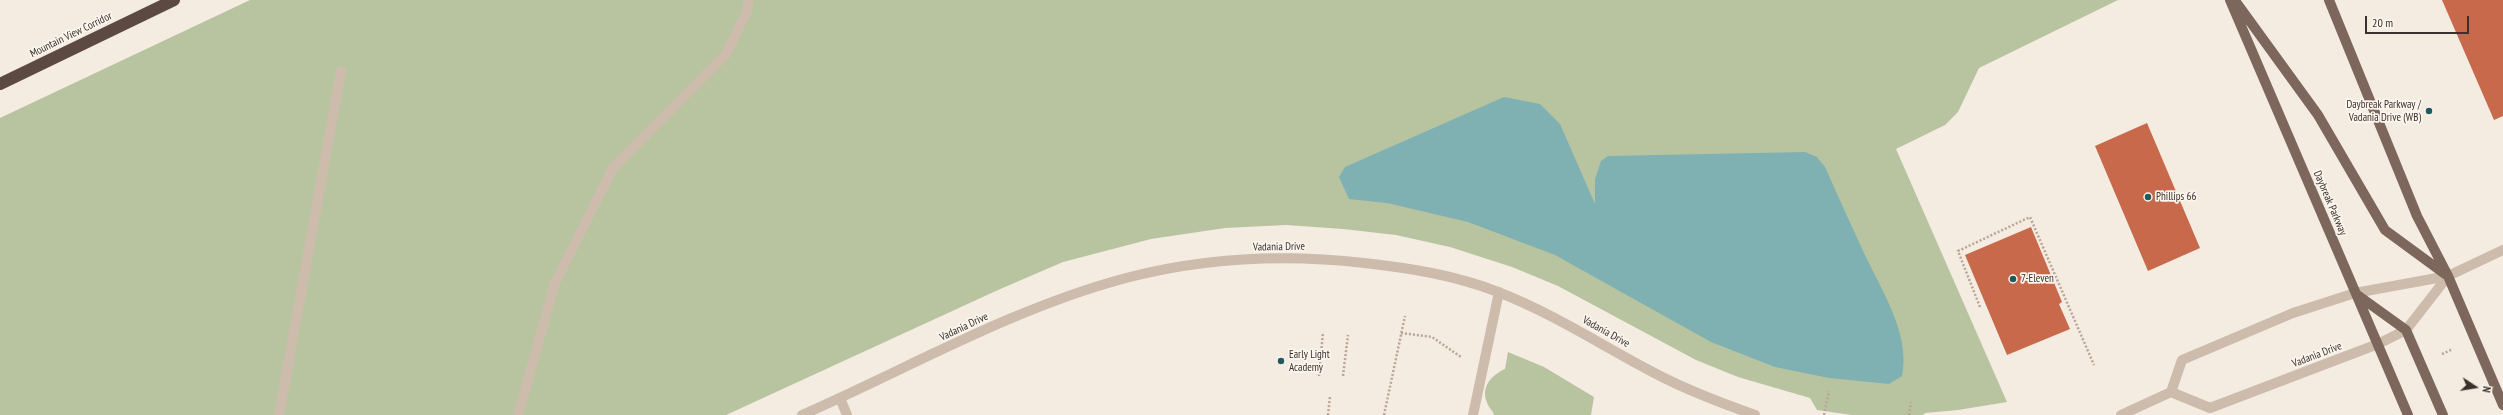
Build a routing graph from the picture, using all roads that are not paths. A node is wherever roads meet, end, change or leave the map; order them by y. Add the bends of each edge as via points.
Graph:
1 (174, 0) edge
2 (748, 0) edge
3 (2230, 0) edge
4 (2234, 0) edge
5 (2329, 0) edge
6 (341, 71) dead end
7 (0, 84) edge
8 (2503, 250) edge
9 (2448, 276) junction
10 (1499, 292) junction
11 (2355, 293) junction
12 (2406, 330) junction
13 (2378, 344) junction
14 (2171, 392) junction
15 (840, 398) junction
16 (2503, 405) edge
17 (279, 415) edge
18 (518, 415) edge
19 (802, 415) edge
20 (847, 415) edge
21 (1473, 415) edge
22 (1755, 415) edge
23 (2121, 415) edge
24 (2408, 415) edge
25 (2443, 415) edge

1 - 7 highway, Mountain View Corridor
2 - 18 street via 748,9 726,54 613,168 554,283
3 - 11 main road, Daybreak Parkway
4 - 9 main road via 2318,115 2385,230
5 - 9 main road via 2417,216
6 - 17 street
8 - 9 street, Vadania Drive
9 - 11 street, Vadania Drive
9 - 12 street, Vadania Drive
9 - 16 main road
10 - 15 street, Vadania Drive via 1444,276 1343,260 1254,260 1172,268 1126,278 1046,305
10 - 21 street
10 - 22 street, Vadania Drive via 1560,320 1690,390
11 - 12 main road
11 - 13 main road, Daybreak Parkway
11 - 14 street, Vadania Drive via 2293,313 2182,360
12 - 13 street, Vadania Drive
12 - 25 main road
13 - 14 street, Vadania Drive via 2210,408
13 - 24 main road, Daybreak Parkway
14 - 23 street
15 - 19 street, Vadania Drive
15 - 20 street

